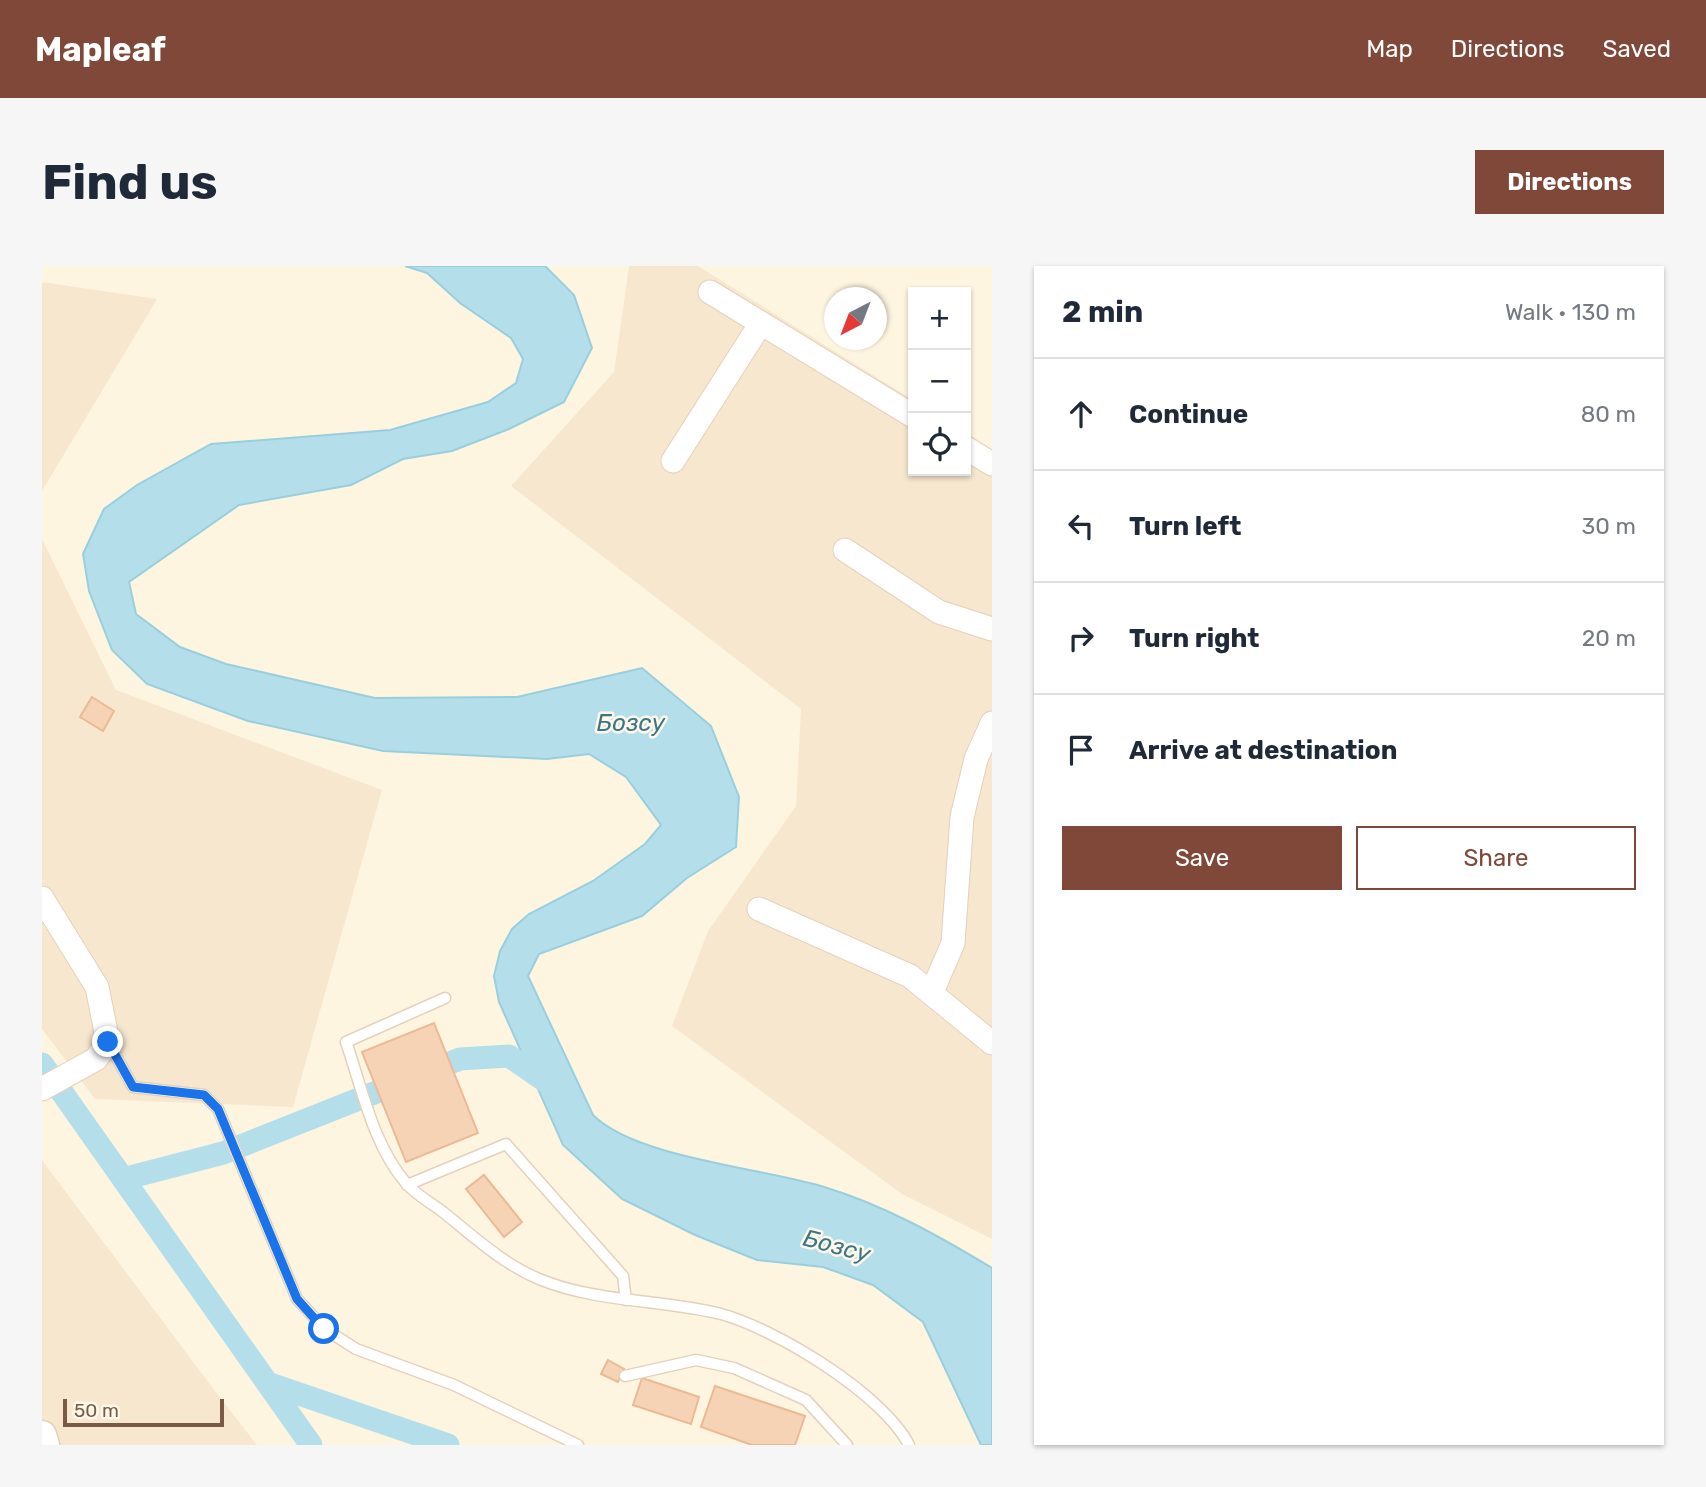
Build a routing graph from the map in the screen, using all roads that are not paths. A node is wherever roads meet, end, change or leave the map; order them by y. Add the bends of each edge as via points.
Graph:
1 (710, 292) dead end
2 (761, 323) junction
3 (908, 413) edge
4 (971, 451) edge
5 (673, 461) dead end
6 (992, 464) edge
7 (845, 550) dead end
8 (992, 629) edge
9 (992, 723) edge
10 (42, 898) edge
11 (759, 909) dead end
12 (932, 992) junction
13 (445, 998) dead end
14 (108, 1042) junction
15 (992, 1043) edge
16 (42, 1089) edge
17 (407, 1185) junction
18 (626, 1300) junction
19 (625, 1376) dead end
20 (42, 1435) edge
21 (45, 1445) edge
22 (578, 1445) edge
23 (847, 1445) edge
24 (909, 1445) edge

1 - 2 street
2 - 3 street
2 - 5 street
4 - 6 street
7 - 8 street via 939,612
9 - 12 street via 976,760 962,817 953,943
10 - 14 street via 97,987
11 - 12 street via 910,976
12 - 15 street
13 - 17 lane via 346,1042 384,1149
14 - 16 street via 96,1059
14 - 22 lane via 133,1087 204,1095 218,1109 297,1299 324,1329 356,1349 454,1385
17 - 18 lane via 499,1256 537,1279
17 - 18 lane via 506,1144 623,1276
18 - 24 lane via 721,1315 767,1333 857,1388 899,1425
19 - 23 lane via 696,1360 734,1368 806,1400
20 - 21 street

